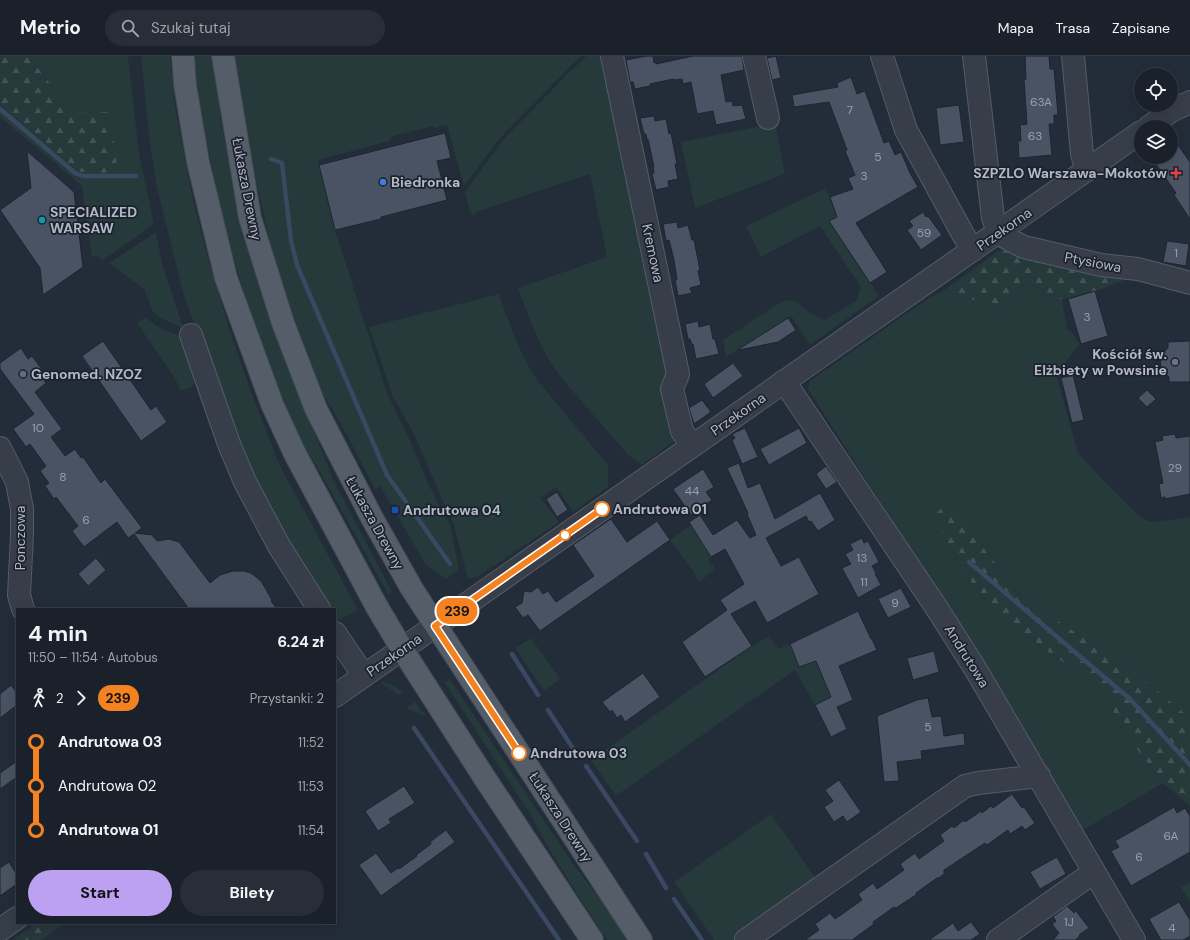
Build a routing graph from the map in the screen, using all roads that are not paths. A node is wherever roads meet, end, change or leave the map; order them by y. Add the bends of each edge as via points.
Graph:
1 (183, 56) edge
2 (223, 56) edge
3 (612, 56) edge
4 (754, 56) edge
5 (882, 56) edge
6 (974, 56) edge
7 (1073, 56) edge
8 (1190, 92) edge
9 (1181, 106) edge
10 (768, 118) dead end
11 (1160, 120) edge
12 (1134, 137) edge
13 (1090, 169) junction
14 (1000, 231) junction
15 (973, 250) junction
16 (1190, 282) edge
17 (191, 335) dead end
18 (784, 381) junction
19 (692, 446) junction
20 (0, 448) edge
21 (23, 608) edge
22 (318, 608) edge
23 (435, 626) junction
24 (336, 634) edge
25 (402, 649) junction
26 (364, 676) junction
27 (336, 695) edge
28 (1038, 776) junction
29 (1094, 872) junction
30 (16, 919) edge
31 (0, 930) edge
32 (592, 940) edge
33 (641, 940) edge
34 (746, 940) edge
35 (998, 940) edge
36 (1133, 940) edge

1 - 25 main road via 185,85 198,162 226,278 272,404 306,475
2 - 23 main road, Łukasza Drewny via 250,218 298,365 316,409 343,463
3 - 19 street, Kremowa via 678,374 672,389 682,431
4 - 10 street
5 - 15 street via 906,130
6 - 14 street via 993,218
7 - 13 street via 1082,154
8 - 9 street
9 - 11 street
12 - 13 street, Przekorna
13 - 14 street, Przekorna
14 - 15 street, Przekorna
14 - 16 street, Ptysiowa via 1024,247 1101,266 1138,269
15 - 18 street, Przekorna
17 - 22 street via 245,482 279,546
18 - 19 street, Przekorna
18 - 28 street, Andrutowa via 936,607
19 - 23 street, Przekorna
20 - 21 street, Ponczowa via 17,482 22,509 19,595
23 - 25 street, Przekorna
23 - 33 main road, Łukasza Drewny
24 - 26 street
25 - 26 street, Przekorna
25 - 32 main road
26 - 27 street, Przekorna
28 - 29 street, Andrutowa
28 - 34 street via 965,786
29 - 35 street
29 - 36 street, Andrutowa
30 - 31 street

